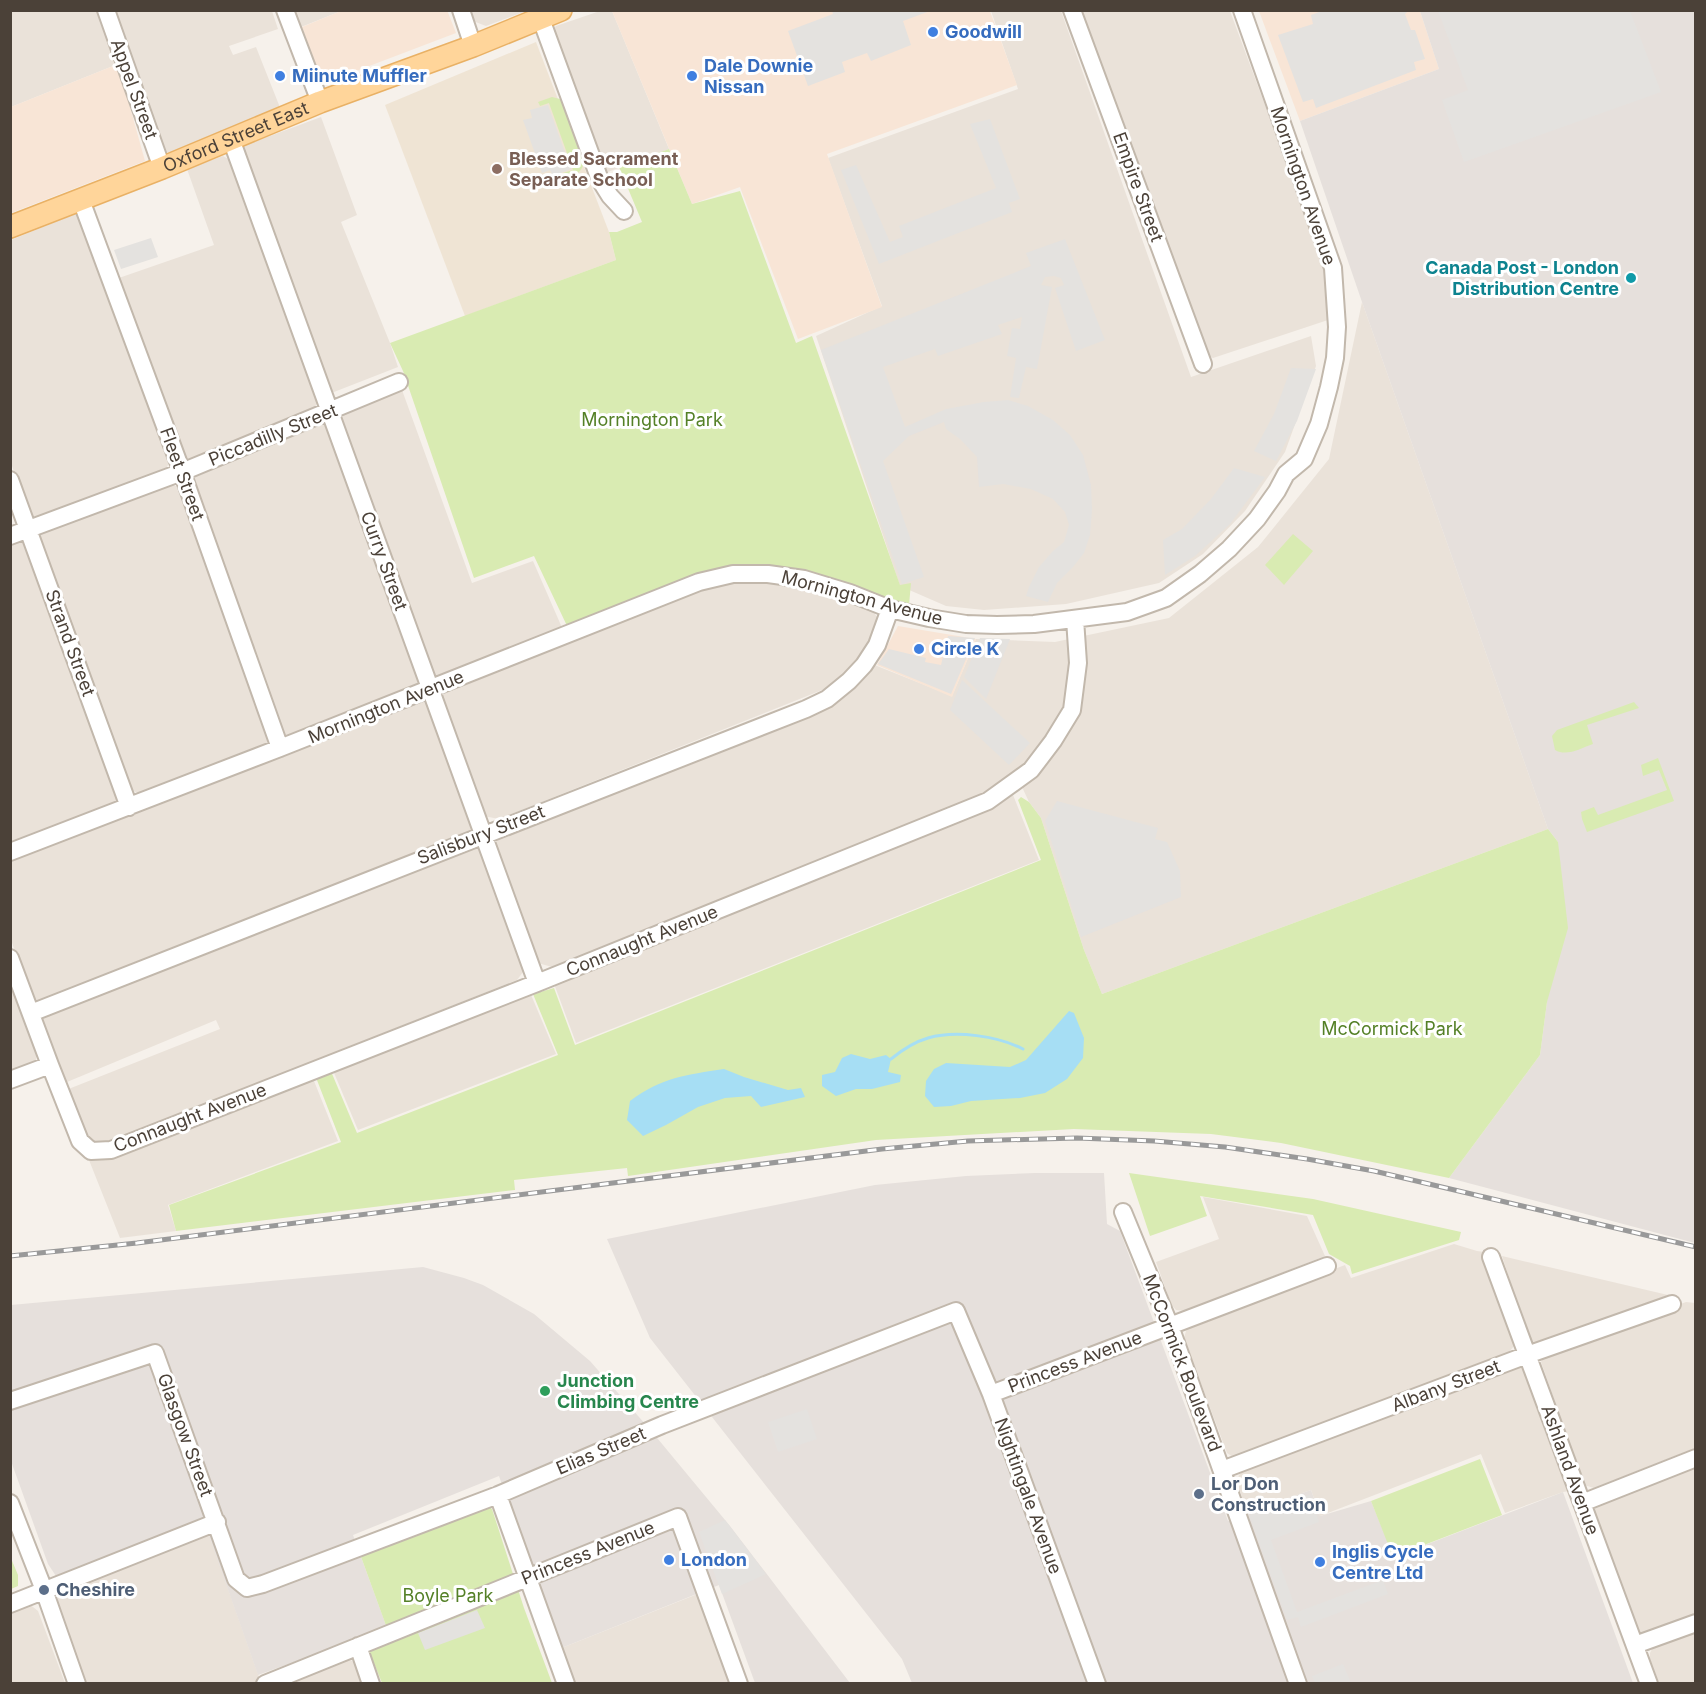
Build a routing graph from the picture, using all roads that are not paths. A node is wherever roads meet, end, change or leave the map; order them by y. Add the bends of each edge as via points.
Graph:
1 (106, 10) edge
2 (285, 10) edge
3 (461, 10) edge
4 (561, 10) edge
5 (1072, 10) edge
6 (1242, 10) edge
7 (541, 19) junction
8 (473, 46) junction
9 (320, 102) junction
10 (231, 139) junction
11 (162, 168) junction
12 (81, 200) junction
13 (624, 211) dead end
14 (10, 227) edge
15 (1203, 364) dead end
16 (399, 382) dead end
17 (330, 411) junction
18 (182, 472) junction
19 (10, 480) edge
20 (29, 529) junction
21 (10, 536) edge
22 (890, 609) junction
23 (1075, 620) junction
24 (430, 689) junction
25 (280, 748) junction
26 (129, 807) junction
27 (483, 835) junction
28 (10, 852) edge
29 (10, 958) edge
30 (537, 983) junction
31 (31, 1013) junction
32 (50, 1065) junction
33 (10, 1080) edge
34 (1123, 1212) dead end
35 (1491, 1257) dead end
36 (1327, 1266) dead end
37 (1672, 1304) dead end
38 (956, 1311) joint
39 (1170, 1326) junction
40 (1527, 1355) junction
41 (991, 1394) junction
42 (10, 1401) edge
43 (1695, 1458) edge
44 (1222, 1470) junction
45 (498, 1495) junction
46 (10, 1503) edge
47 (1582, 1503) junction
48 (217, 1522) junction
49 (527, 1577) junction
50 (247, 1588) joint
51 (44, 1590) junction
52 (10, 1604) edge
53 (1695, 1623) edge
54 (358, 1646) junction
55 (1635, 1646) junction
56 (77, 1683) edge
57 (265, 1683) edge
58 (371, 1683) edge
59 (566, 1683) edge
60 (739, 1683) edge
61 (1097, 1683) edge
62 (1298, 1683) edge
63 (1649, 1683) edge

1 - 11 street, Appel Street
2 - 9 street
3 - 8 street
4 - 7 main road, Oxford Street East
5 - 15 street, Empire Street
6 - 23 street, Mornington Avenue via 1333,268 1335,358 1318,424 1304,459 1286,474 1257,519 1200,574 1166,598 1127,612
7 - 8 main road, Oxford Street East
7 - 13 street via 600,180
8 - 9 main road, Oxford Street East
9 - 10 main road, Oxford Street East
10 - 11 main road, Oxford Street East
10 - 17 street, Curry Street
11 - 12 main road, Oxford Street East
12 - 14 main road, Oxford Street East
12 - 18 street, Fleet Street
16 - 17 street, Piccadilly Street
17 - 18 street, Piccadilly Street
17 - 24 street, Curry Street
18 - 20 street, Piccadilly Street
18 - 25 street, Fleet Street
19 - 20 street, Strand Street
20 - 21 street, Piccadilly Street
20 - 26 street, Strand Street
22 - 23 street, Mornington Avenue via 963,624
22 - 24 street, Mornington Avenue via 804,579 733,574 699,582
22 - 27 street, Salisbury Street via 864,666 827,699
23 - 30 street, Connaught Avenue via 1078,663 1072,710 1031,770 1015,783 988,801
24 - 25 street, Mornington Avenue
24 - 27 street, Curry Street
25 - 26 street, Mornington Avenue
26 - 28 street, Mornington Avenue
27 - 30 street, Curry Street
27 - 31 street, Salisbury Street
29 - 31 street
30 - 32 street, Connaught Avenue via 111,1150 91,1150 80,1141
31 - 32 street
32 - 33 street
34 - 39 street, McCormick Boulevard
35 - 40 street, Ashland Avenue
36 - 39 street, Princess Avenue
37 - 40 street, Albany Street
38 - 41 street, Nightingale Avenue
38 - 45 street, Elias Street via 662,1425
39 - 41 street, Princess Avenue
39 - 44 street, McCormick Boulevard
40 - 44 street, Albany Street
40 - 47 street, Ashland Avenue
41 - 61 street, Nightingale Avenue
42 - 48 street, Glasgow Street via 155,1353
43 - 47 street
44 - 62 street, McCormick Boulevard
45 - 49 street
45 - 50 street, Elias Street
46 - 51 street
47 - 55 street, Ashland Avenue
48 - 50 street, Glasgow Street via 236,1579
48 - 51 street
49 - 54 street, Princess Avenue
49 - 59 street
49 - 60 street, Princess Avenue via 678,1517
51 - 52 street
51 - 56 street
53 - 55 street
54 - 57 street, Princess Avenue
54 - 58 street
55 - 63 street, Ashland Avenue

